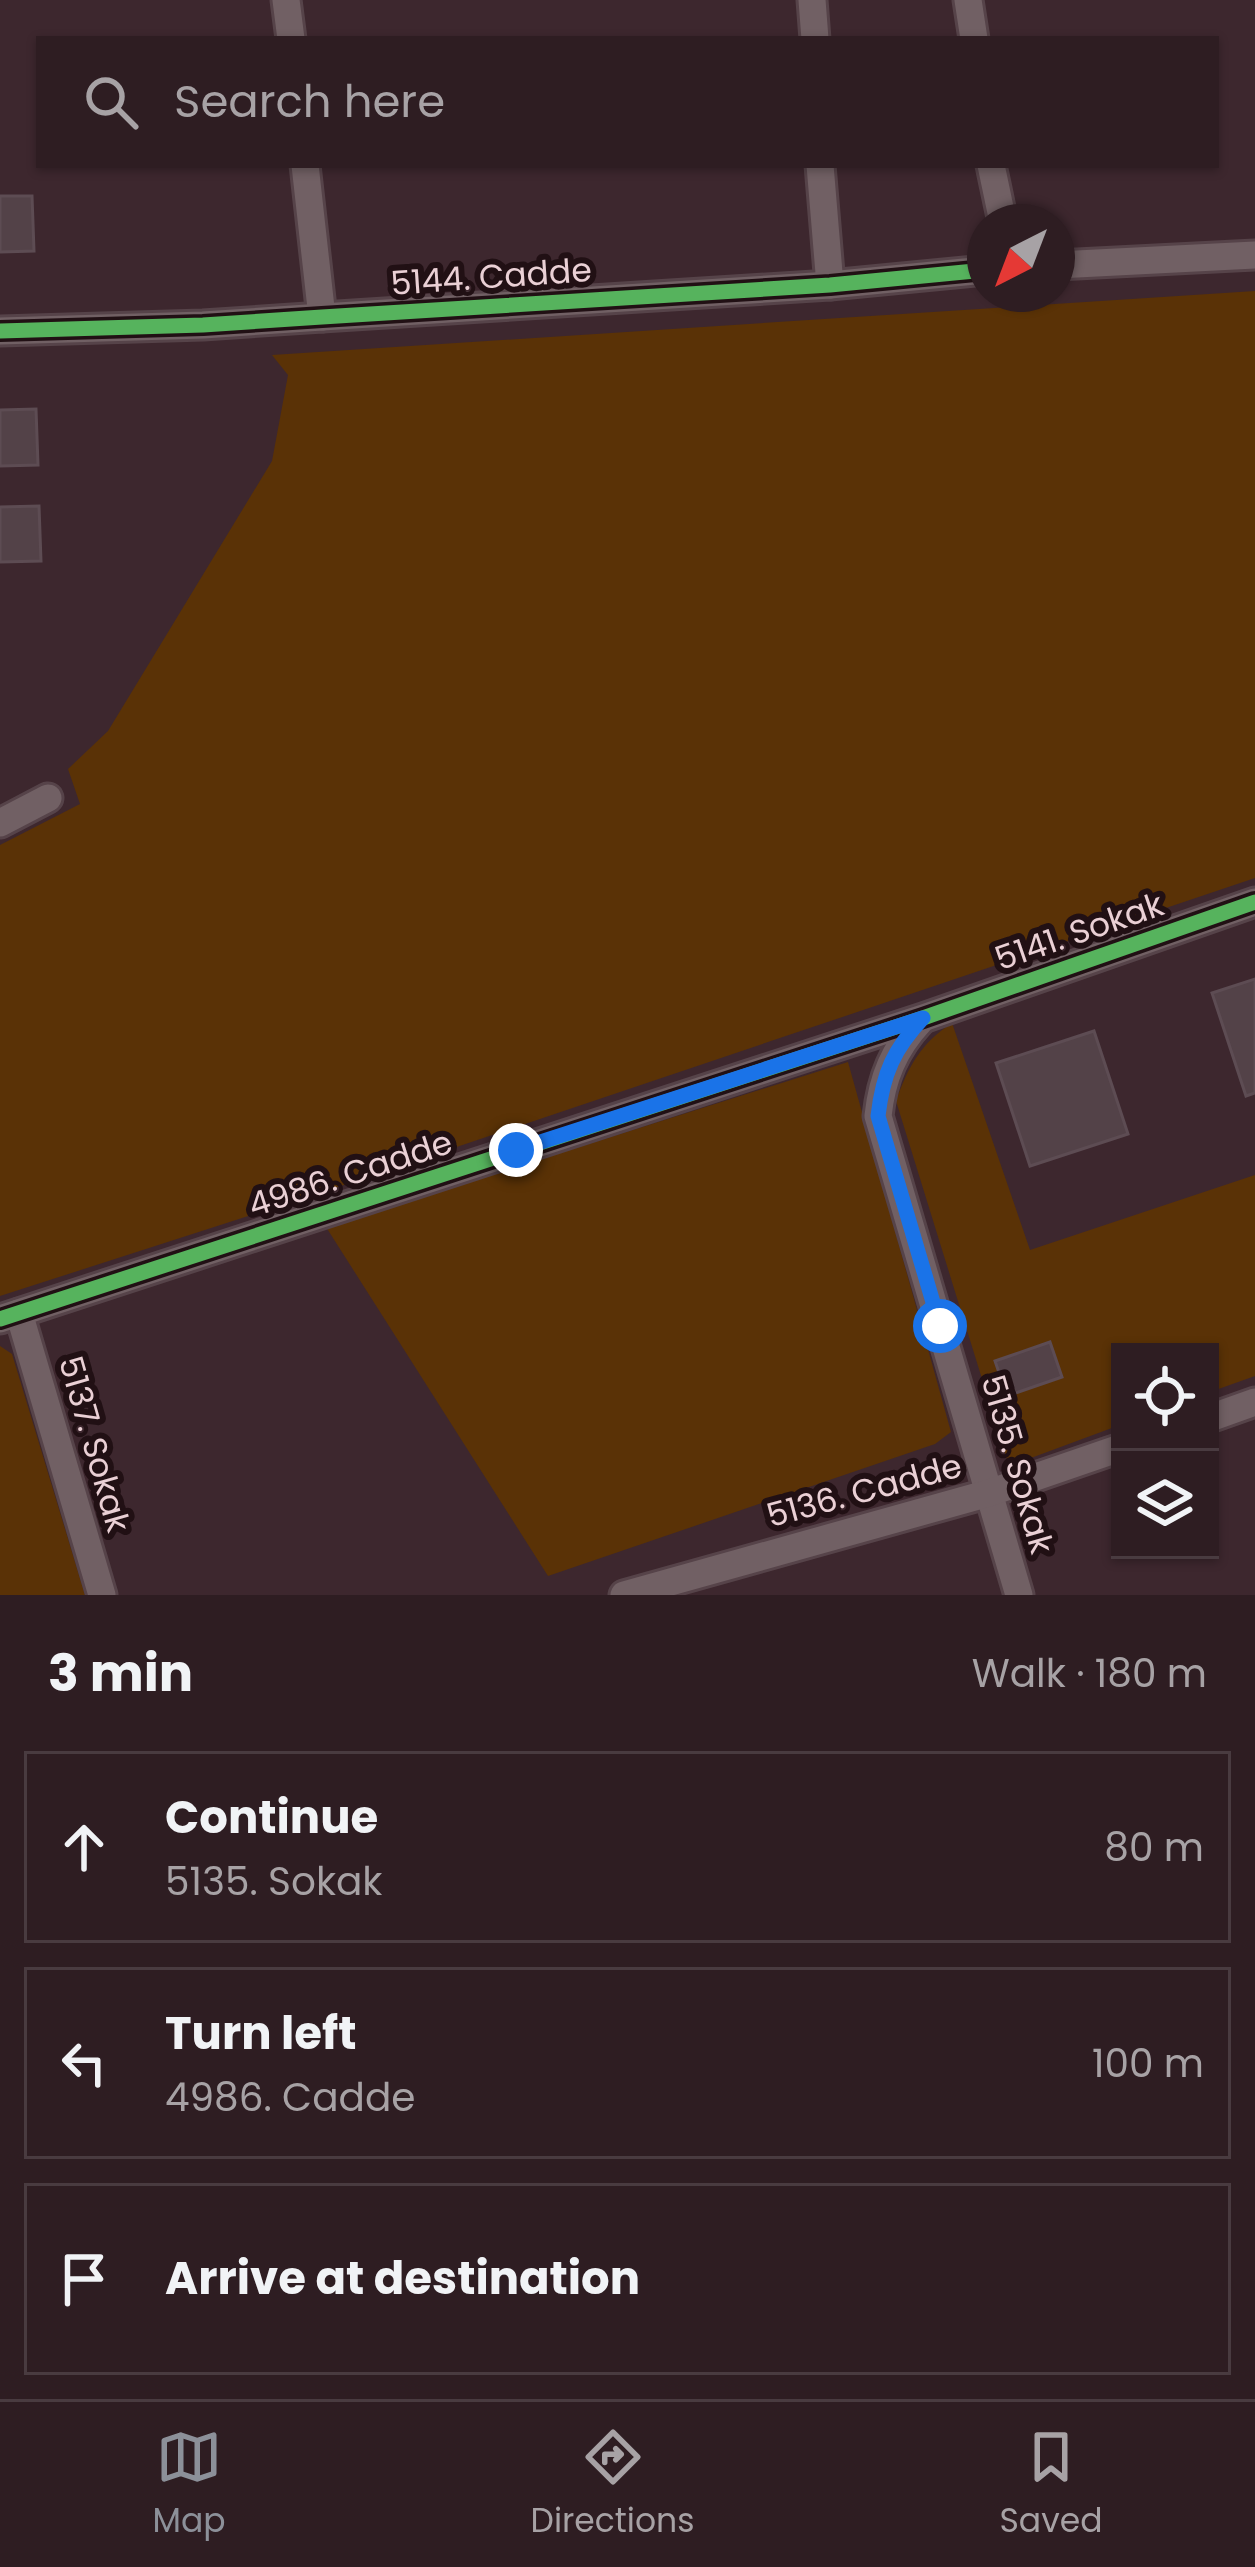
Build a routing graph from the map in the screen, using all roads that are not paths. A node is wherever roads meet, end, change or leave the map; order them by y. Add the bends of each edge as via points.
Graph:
1 (286, 0) edge
2 (812, 0) edge
3 (968, 0) edge
4 (291, 36) edge
5 (815, 36) edge
6 (974, 36) edge
7 (305, 168) edge
8 (820, 168) edge
9 (992, 168) edge
10 (999, 204) edge
11 (1255, 255) edge
12 (1075, 264) edge
13 (967, 272) edge
14 (830, 285) junction
15 (322, 317) junction
16 (0, 332) edge
17 (48, 798) dead end
18 (0, 823) edge
19 (1255, 902) edge
20 (923, 1018) junction
21 (10, 1316) edge
22 (1255, 1402) edge
23 (1219, 1415) edge
24 (1111, 1451) edge
25 (989, 1493) junction
26 (102, 1595) edge
27 (624, 1595) edge
28 (1019, 1595) edge

1 - 4 street
2 - 5 street
3 - 6 street
7 - 15 street
8 - 14 street
9 - 10 street
11 - 12 street
13 - 14 street, 5144. Cadde
14 - 15 street, 5144. Cadde
15 - 16 street, 5144. Cadde
17 - 18 street
19 - 20 street, 5141. Sokak
20 - 21 street, 4986. Cadde
20 - 25 street, 5135. Sokak via 889,1066 878,1116
21 - 26 street, 5137. Sokak
22 - 23 street
24 - 25 street, 5136. Cadde
25 - 27 street, 5136. Cadde
25 - 28 street, 5135. Sokak

